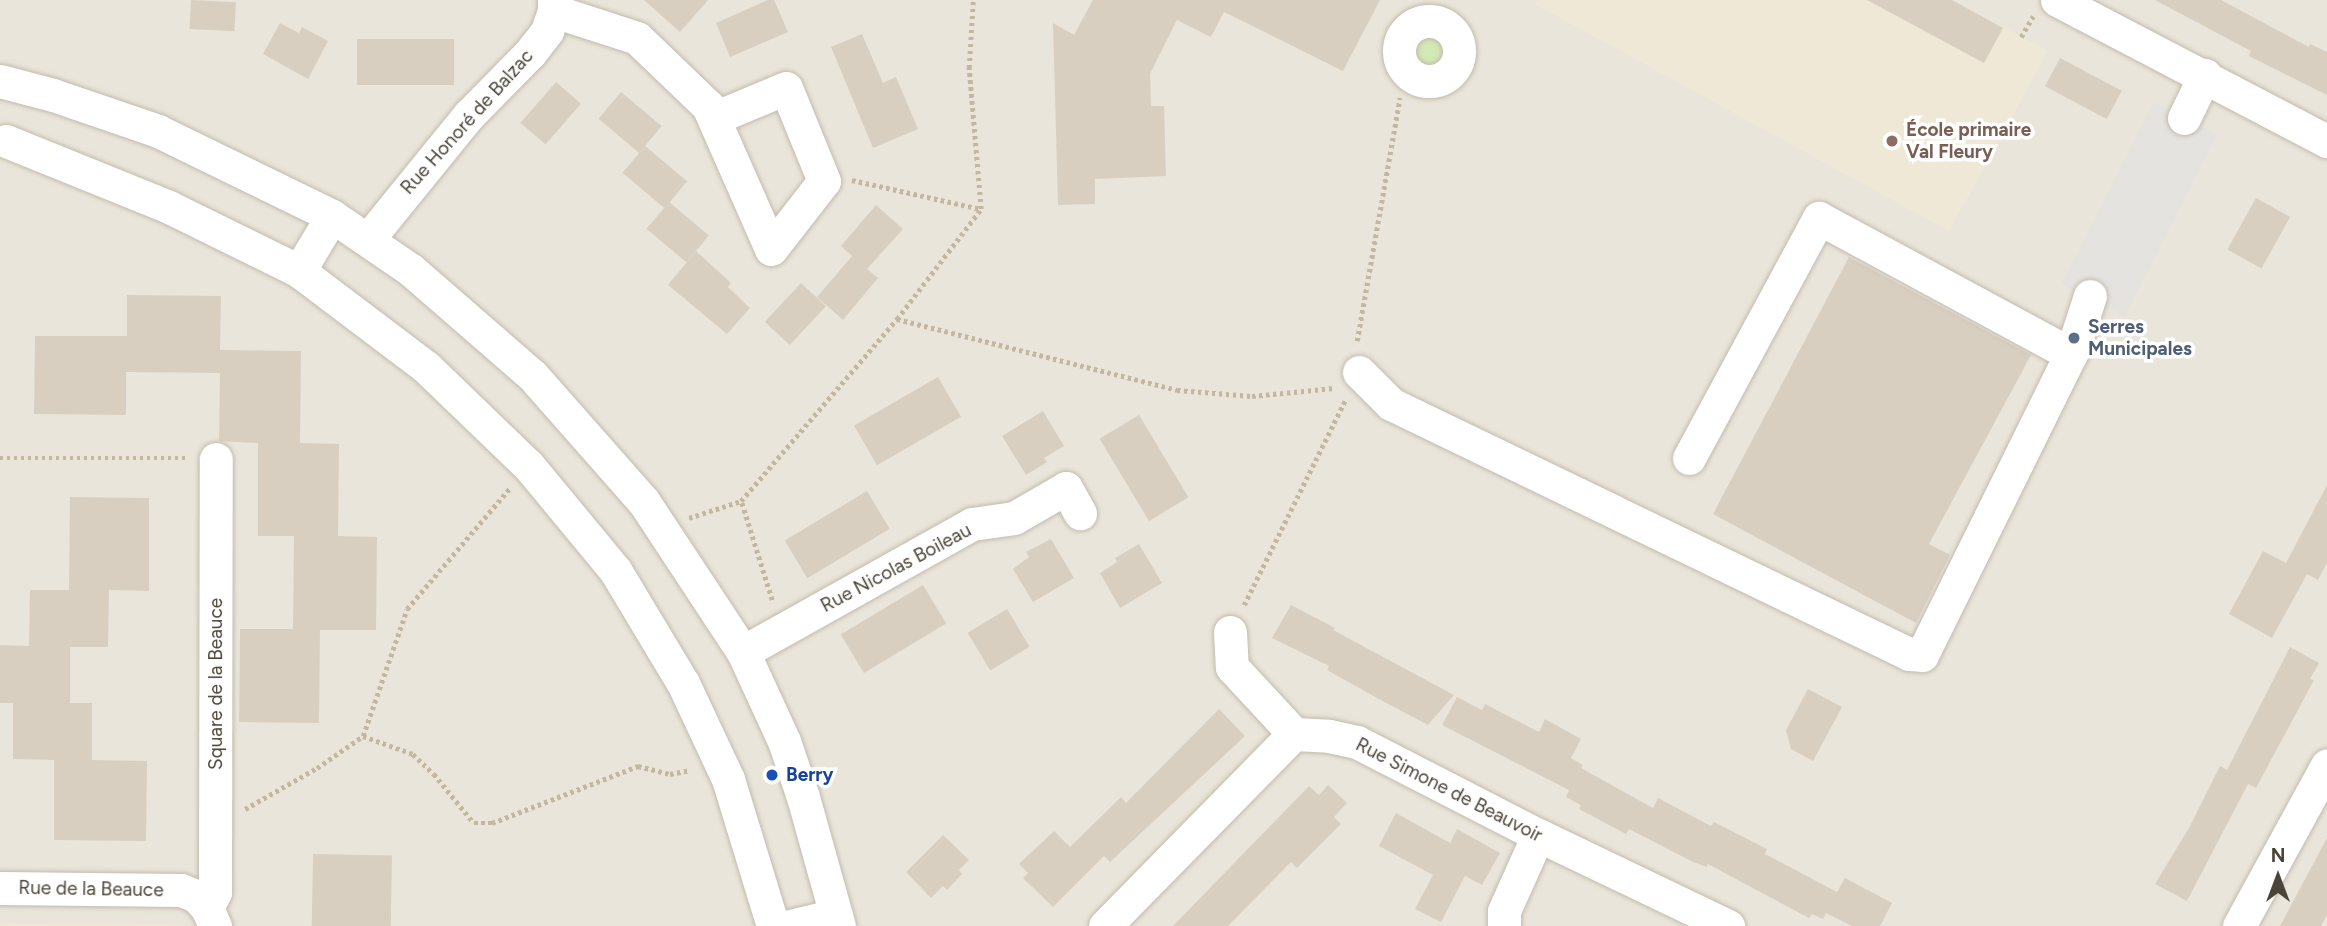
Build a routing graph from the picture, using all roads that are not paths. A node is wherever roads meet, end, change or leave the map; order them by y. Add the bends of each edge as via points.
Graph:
1 (554, 5) edge
2 (2047, 5) edge
3 (2205, 75) junction
4 (0, 81) edge
5 (714, 118) junction
6 (2184, 118) dead end
7 (6, 141) dead end
8 (2327, 141) edge
9 (332, 216) junction
10 (368, 239) junction
11 (299, 271) junction
12 (2090, 296) dead end
13 (2071, 354) junction
14 (1349, 380) road end
15 (1689, 457) dead end
16 (216, 458) road end
17 (1080, 513) dead end
18 (1230, 632) dead end
19 (743, 652) junction
20 (1294, 734) junction
21 (2327, 765) edge
22 (1538, 835) junction
23 (0, 888) edge
24 (201, 908) edge
25 (838, 921) edge
26 (773, 926) edge
27 (790, 926) edge
28 (1105, 926) edge
29 (1504, 926) edge
30 (1728, 926) edge
31 (2239, 926) edge

1 - 5 street via 637,38 709,106
1 - 10 street, Rue Honoré de Balzac via 547,31 530,53 468,116
2 - 3 street
3 - 6 street
3 - 8 street
4 - 9 street via 158,131
5 - 5 street via 786,88 824,181 771,249
7 - 11 street via 169,207
9 - 10 street
9 - 11 street
10 - 19 street via 449,301 532,375 591,438 662,527
11 - 26 street via 426,367 528,466 615,570 683,683 728,779
12 - 13 street
13 - 14 street via 1922,655 1909,654
13 - 15 street via 1819,218
16 - 24 street, Square de la Beauce via 215,892
17 - 19 street, Rue Nicolas Boileau via 1066,488 1014,518 972,524
18 - 20 street via 1232,667
19 - 25 street via 803,796
20 - 22 street, Rue Simone de Beauvoir via 1357,742
20 - 28 street
21 - 31 street
22 - 29 street via 1504,911
22 - 30 street, Rue Simone de Beauvoir
23 - 24 street, Rue de la Beauce
25 - 27 street

